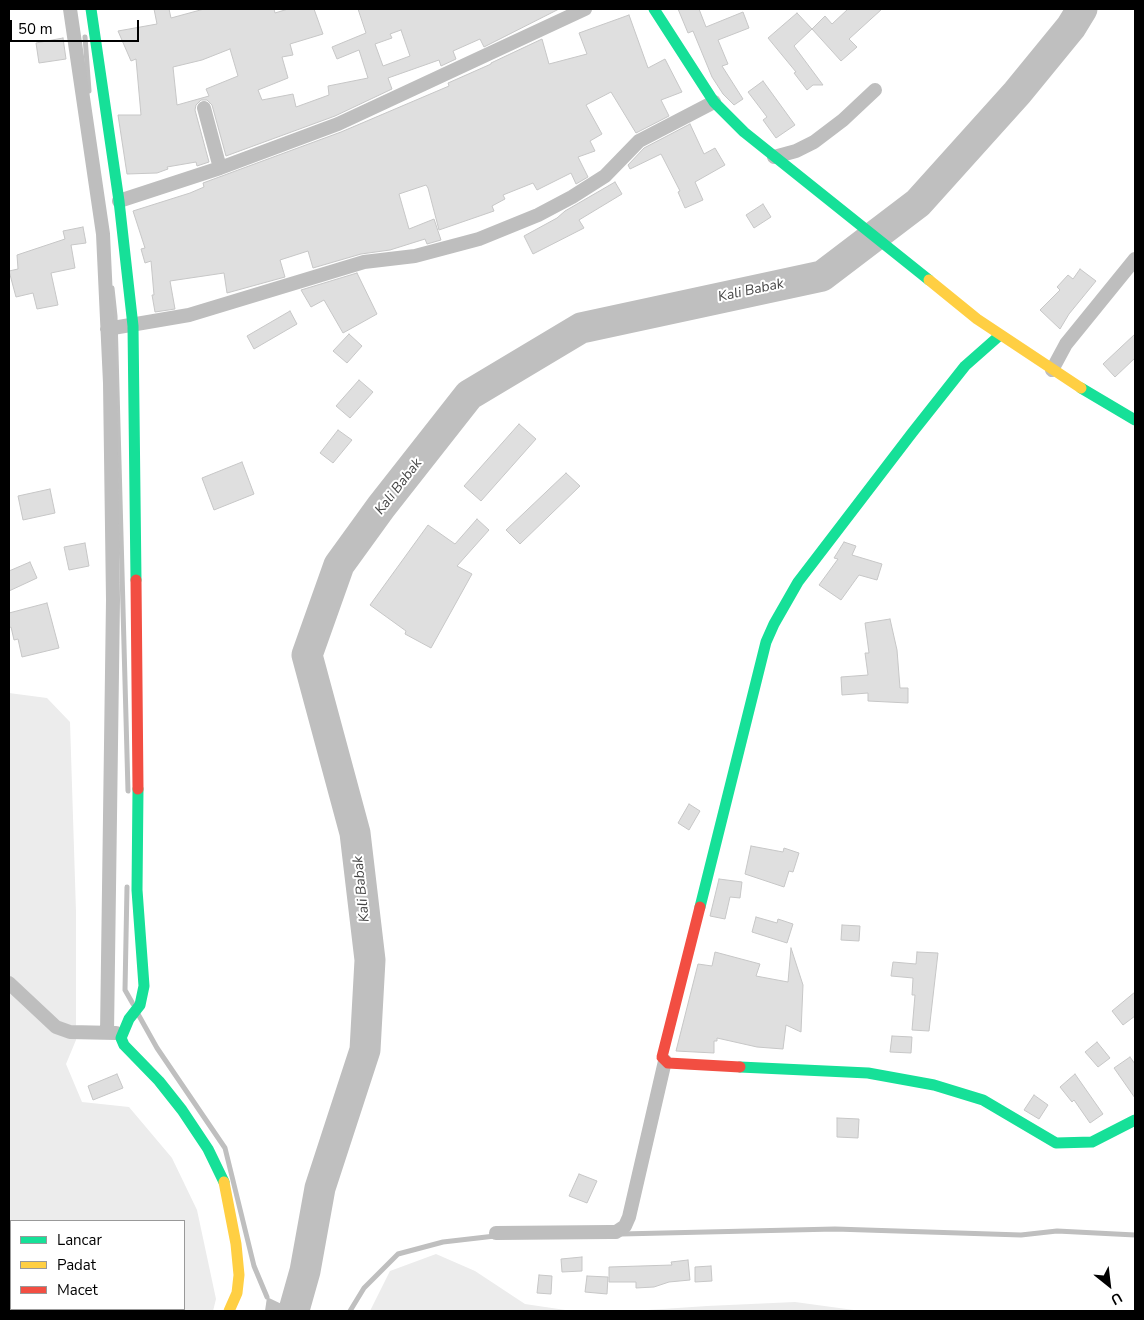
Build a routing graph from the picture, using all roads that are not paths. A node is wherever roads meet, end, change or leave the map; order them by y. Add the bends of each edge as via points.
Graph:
1 (70, 9) edge
2 (91, 9) edge
3 (585, 9) edge
4 (654, 9) edge
5 (875, 90) dead end
6 (714, 102) junction
7 (204, 108) dead end
8 (774, 157) junction
9 (220, 168) junction
10 (119, 200) junction
11 (1135, 259) edge
12 (120, 327) junction
13 (999, 336) junction
14 (1052, 370) junction
15 (1135, 420) edge
16 (124, 599) junction
17 (9, 984) edge
18 (114, 1033) junction
19 (664, 1061) junction
20 (1135, 1120) edge
21 (496, 1233) dead end
22 (229, 1311) edge

1 - 12 street via 102,234
2 - 10 street
3 - 9 street via 338,124
4 - 6 street
5 - 8 street via 814,142 796,152
6 - 8 street
6 - 12 street via 639,142 605,176 572,197 479,239 415,256 364,262 224,306
7 - 9 street
8 - 13 street
9 - 10 street
10 - 12 street
11 - 14 street via 1066,344
12 - 16 street
12 - 16 street via 110,383
13 - 14 street
13 - 19 street via 965,366 798,582 774,624 766,642 663,1053
14 - 15 street
16 - 18 street
16 - 18 street via 144,986 140,1004
17 - 18 street via 56,1027 70,1032
18 - 22 street via 182,1110 208,1149 224,1183 239,1275 237,1293
19 - 20 street via 868,1073 934,1085 983,1100 1056,1143 1092,1142
19 - 21 street via 625,1226 616,1232

